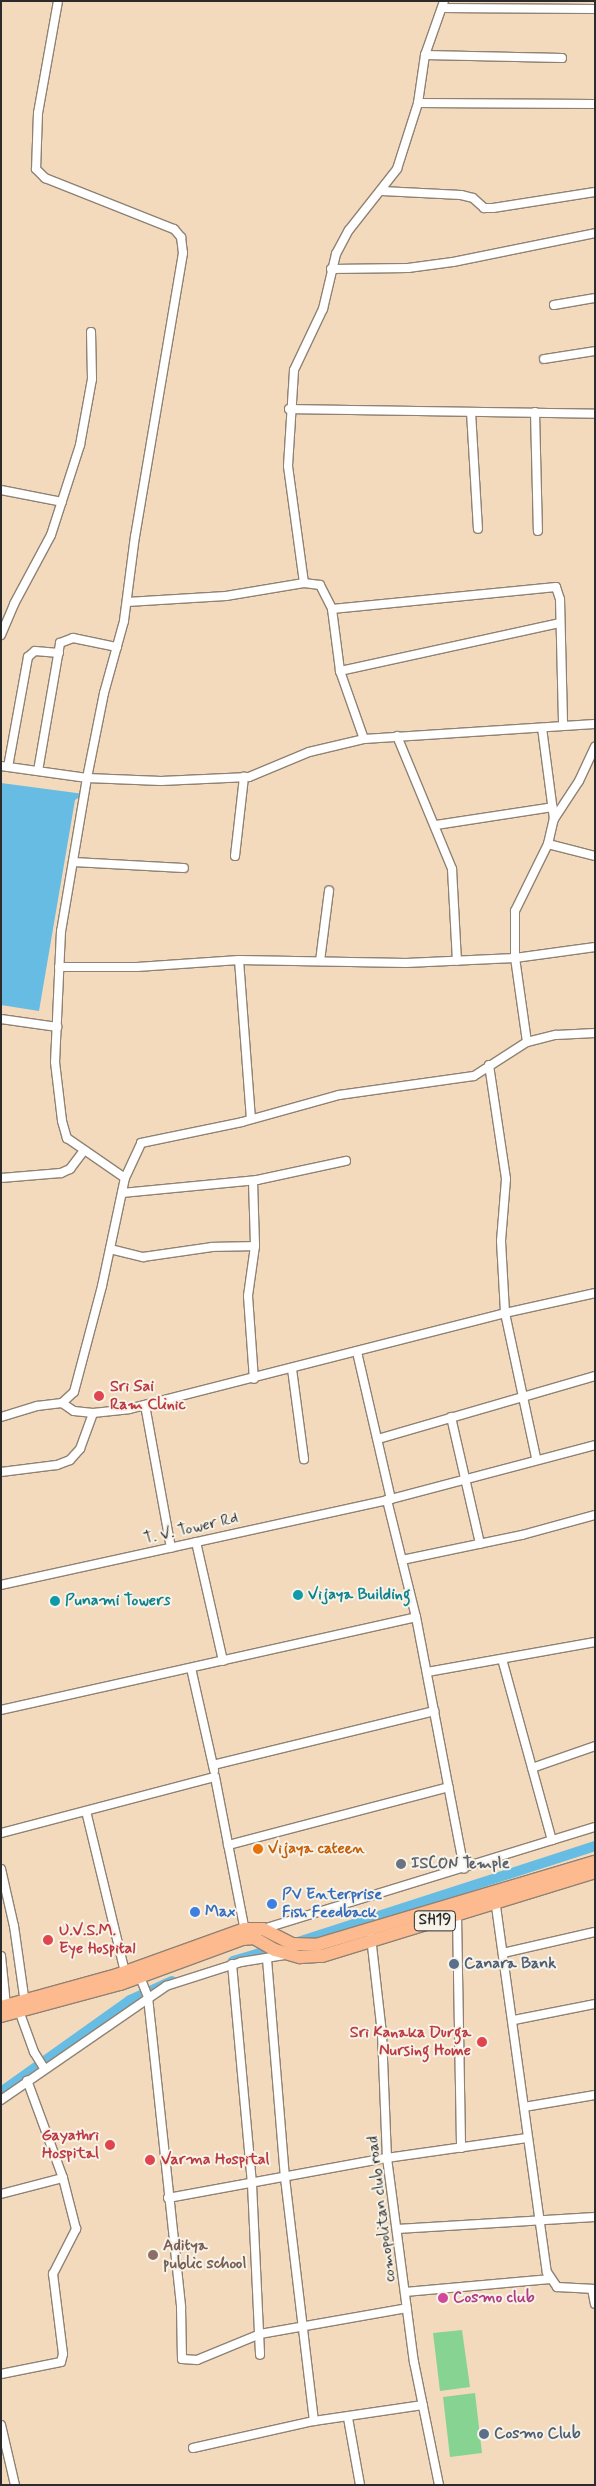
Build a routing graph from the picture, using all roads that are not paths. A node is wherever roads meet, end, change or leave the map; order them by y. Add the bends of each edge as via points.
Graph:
1 (58, 1) edge
2 (443, 5) edge
3 (595, 9) edge
4 (424, 55) junction
5 (562, 58) dead end
6 (418, 103) junction
7 (595, 104) edge
8 (382, 190) junction
9 (595, 192) edge
10 (595, 233) edge
11 (331, 269) junction
12 (595, 298) edge
13 (554, 305) dead end
14 (91, 332) dead end
15 (595, 351) edge
16 (544, 359) dead end
17 (289, 409) junction
18 (471, 412) junction
19 (535, 412) junction
20 (595, 414) edge
21 (1, 490) edge
22 (62, 502) junction
23 (478, 529) dead end
24 (538, 531) dead end
25 (304, 583) junction
26 (127, 602) junction
27 (332, 609) junction
28 (560, 623) junction
29 (1, 635) edge
30 (117, 647) junction
31 (59, 653) junction
32 (340, 671) junction
33 (595, 724) edge
34 (562, 726) junction
35 (542, 728) junction
36 (397, 736) junction
37 (364, 739) junction
38 (595, 747) edge
39 (5, 766) edge
40 (38, 771) junction
41 (87, 778) junction
42 (244, 778) junction
43 (553, 807) junction
44 (554, 819) junction
45 (436, 825) junction
46 (548, 844) junction
47 (236, 856) dead end
48 (595, 856) edge
49 (72, 862) junction
50 (184, 868) dead end
51 (329, 891) dead end
52 (595, 947) edge
53 (515, 958) junction
54 (239, 960) junction
55 (457, 961) junction
56 (320, 962) junction
57 (59, 967) junction
58 (1, 1019) edge
59 (57, 1027) junction
60 (595, 1033) edge
61 (527, 1042) junction
62 (489, 1065) junction
63 (251, 1119) junction
64 (84, 1152) junction
65 (346, 1161) dead end
66 (1, 1178) edge
67 (125, 1178) junction
68 (253, 1180) junction
69 (122, 1193) junction
70 (255, 1246) junction
71 (110, 1249) junction
72 (595, 1294) edge
73 (505, 1313) junction
74 (357, 1352) junction
75 (292, 1369) junction
76 (595, 1376) edge
77 (254, 1379) junction
78 (522, 1396) junction
79 (62, 1403) junction
80 (145, 1405) junction
81 (93, 1413) junction
82 (1, 1417) edge
83 (451, 1417) junction
84 (378, 1439) junction
85 (595, 1445) edge
86 (536, 1458) junction
87 (304, 1459) dead end
88 (1, 1472) edge
89 (467, 1478) junction
90 (389, 1499) junction
91 (595, 1515) edge
92 (196, 1542) junction
93 (480, 1544) junction
94 (171, 1548) junction
95 (402, 1560) junction
96 (1, 1585) edge
97 (416, 1617) junction
98 (595, 1642) edge
99 (502, 1659) junction
100 (223, 1660) junction
101 (190, 1668) junction
102 (427, 1672) junction
103 (1, 1710) edge
104 (434, 1711) junction
105 (595, 1746) edge
106 (213, 1765) junction
107 (532, 1768) junction
108 (215, 1777) junction
109 (449, 1787) junction
110 (86, 1811) junction
111 (595, 1827) edge
112 (1, 1834) edge
113 (552, 1840) junction
114 (228, 1845) junction
115 (595, 1862) edge
116 (464, 1868) junction
117 (1, 1870) edge
118 (595, 1872) edge
119 (495, 1897) junction
120 (456, 1915) junction
121 (595, 1932) edge
122 (256, 1933) junction
123 (370, 1935) junction
124 (290, 1949) junction
125 (271, 1954) junction
126 (503, 1954) junction
127 (1, 1956) edge
128 (232, 1964) junction
129 (125, 1972) junction
130 (141, 1978) junction
131 (148, 1996) junction
132 (595, 2004) edge
133 (13, 2007) edge
134 (514, 2020) junction
135 (44, 2068) junction
136 (28, 2080) junction
137 (595, 2095) edge
138 (1, 2100) edge
139 (524, 2107) junction
140 (527, 2138) junction
141 (461, 2148) junction
142 (387, 2158) junction
143 (63, 2178) junction
144 (285, 2178) junction
145 (252, 2184) junction
146 (1, 2194) edge
147 (168, 2198) junction
148 (595, 2217) edge
149 (540, 2220) junction
150 (397, 2229) junction
151 (550, 2279) junction
152 (593, 2289) edge
153 (405, 2292) junction
154 (595, 2304) edge
155 (407, 2308) junction
156 (301, 2326) junction
157 (260, 2334) junction
158 (260, 2355) dead end
159 (1, 2374) edge
160 (423, 2405) junction
161 (348, 2418) junction
162 (314, 2421) junction
163 (1, 2425) edge
164 (193, 2448) dead end
165 (16, 2485) edge
166 (360, 2485) edge
167 (439, 2485) edge

1 - 26 street via 38,113 36,168 45,178 174,229 181,238 184,253 135,536
2 - 3 street
2 - 4 street
4 - 5 street
4 - 6 street
6 - 7 street
6 - 8 street via 397,169
8 - 9 street via 461,195 473,198 484,208
8 - 11 street via 349,230
10 - 11 street via 452,262 408,268
11 - 17 street via 323,308 297,359
12 - 13 street
14 - 22 street via 92,379 80,445
15 - 16 street
17 - 18 street
17 - 25 street via 288,466
18 - 19 street
18 - 23 street
19 - 20 street
19 - 24 street
21 - 22 street
22 - 29 street via 51,535
25 - 26 street via 226,596
25 - 27 street via 320,585
26 - 30 street
27 - 28 street via 556,586
27 - 32 street
28 - 32 street
28 - 34 street
30 - 31 street via 66,639 60,643
30 - 41 street
31 - 39 street via 35,651 28,657
31 - 40 street
32 - 37 street
33 - 34 street
34 - 35 street
35 - 36 street
35 - 43 street
36 - 37 street
36 - 45 street
37 - 42 street via 309,752 271,770
38 - 44 street via 579,781
39 - 40 street
40 - 41 street
41 - 42 street via 161,781
41 - 49 street
42 - 47 street
43 - 44 street
43 - 45 street
44 - 46 street
45 - 55 street via 452,869
46 - 48 street
46 - 53 street via 515,911
49 - 50 street
49 - 57 street
51 - 56 street
52 - 53 street
53 - 55 street
53 - 61 street
54 - 56 street
54 - 57 street via 136,967
54 - 63 street
55 - 56 street
57 - 59 street
58 - 59 street
59 - 64 street via 56,1062 62,1121 67,1138
60 - 61 street via 556,1035
61 - 62 street
62 - 63 street via 474,1076 339,1095
62 - 73 street via 506,1179 500,1241
63 - 67 street via 147,1139 141,1142
64 - 66 street via 70,1169 61,1173
64 - 67 street
65 - 68 street
67 - 69 street
68 - 69 street
68 - 70 street
69 - 71 street
70 - 71 street via 212,1247 143,1257
70 - 77 street via 248,1296
71 - 79 street via 82,1368 74,1392
72 - 73 street
73 - 74 street
73 - 78 street
74 - 75 street
74 - 84 street
75 - 77 street
75 - 87 street
76 - 78 street
77 - 80 street
78 - 83 street
78 - 86 street
79 - 81 street via 74,1410
79 - 82 street via 20,1410
80 - 81 street
80 - 94 street
81 - 88 street via 80,1449 70,1460 57,1465
83 - 84 street
83 - 89 street
84 - 90 street
85 - 86 street, T. V. Tower Rd
86 - 89 street, T. V. Tower Rd
89 - 90 street, T. V. Tower Rd
89 - 93 street
90 - 92 street, T. V. Tower Rd
90 - 95 street
91 - 93 street
92 - 94 street, T. V. Tower Rd
92 - 100 street
93 - 95 street
94 - 96 street, T. V. Tower Rd
95 - 97 street
97 - 100 street
97 - 102 street
98 - 99 street
99 - 102 street
99 - 107 street
100 - 101 street
101 - 103 street
101 - 106 street
102 - 104 street
104 - 106 street
104 - 109 street
105 - 107 street
106 - 108 street
107 - 113 street
108 - 110 street
108 - 114 street
109 - 114 street
109 - 116 street
110 - 112 street
110 - 129 street
111 - 113 street
113 - 116 street
114 - 122 street
115 - 119 main road, SH19
116 - 122 street
117 - 133 street via 14,1926
118 - 119 main road, SH19
119 - 120 main road, SH19
119 - 123 main road, SH19
119 - 126 street
120 - 123 main road, SH19
120 - 141 street
121 - 126 street
122 - 124 main road, SH19
122 - 125 main road, SH19
122 - 129 main road
122 - 130 main road
123 - 124 main road, SH19 via 306,1952
123 - 142 street, comopolitan club road via 382,2034
124 - 125 main road, SH19
125 - 128 street
125 - 144 street
126 - 134 street
127 - 133 street
128 - 131 street via 166,1986
128 - 145 street
129 - 133 main road
130 - 131 street
130 - 133 main road
131 - 135 street
131 - 147 street
132 - 134 street
133 - 135 street
134 - 139 street
135 - 136 street
136 - 138 street
136 - 143 street
137 - 139 street
139 - 140 street
140 - 141 street
140 - 149 street
141 - 142 street
142 - 144 street
142 - 150 street, comopolitan club road
143 - 146 street
143 - 159 street via 76,2229 53,2274 63,2354 60,2362
144 - 145 street
144 - 156 street
145 - 147 street
145 - 157 street
147 - 157 street via 181,2307 182,2359 197,2360
148 - 149 street
149 - 150 street
149 - 151 street
150 - 153 street, comopolitan club road
151 - 152 street via 557,2287
151 - 153 street
152 - 154 street
153 - 155 street, comopolitan club road
155 - 156 street
155 - 160 street, comopolitan club road
156 - 157 street
156 - 162 street
157 - 158 street
160 - 161 street
160 - 167 street, comopolitan club road
161 - 162 street
161 - 166 street
162 - 164 street
163 - 165 street

